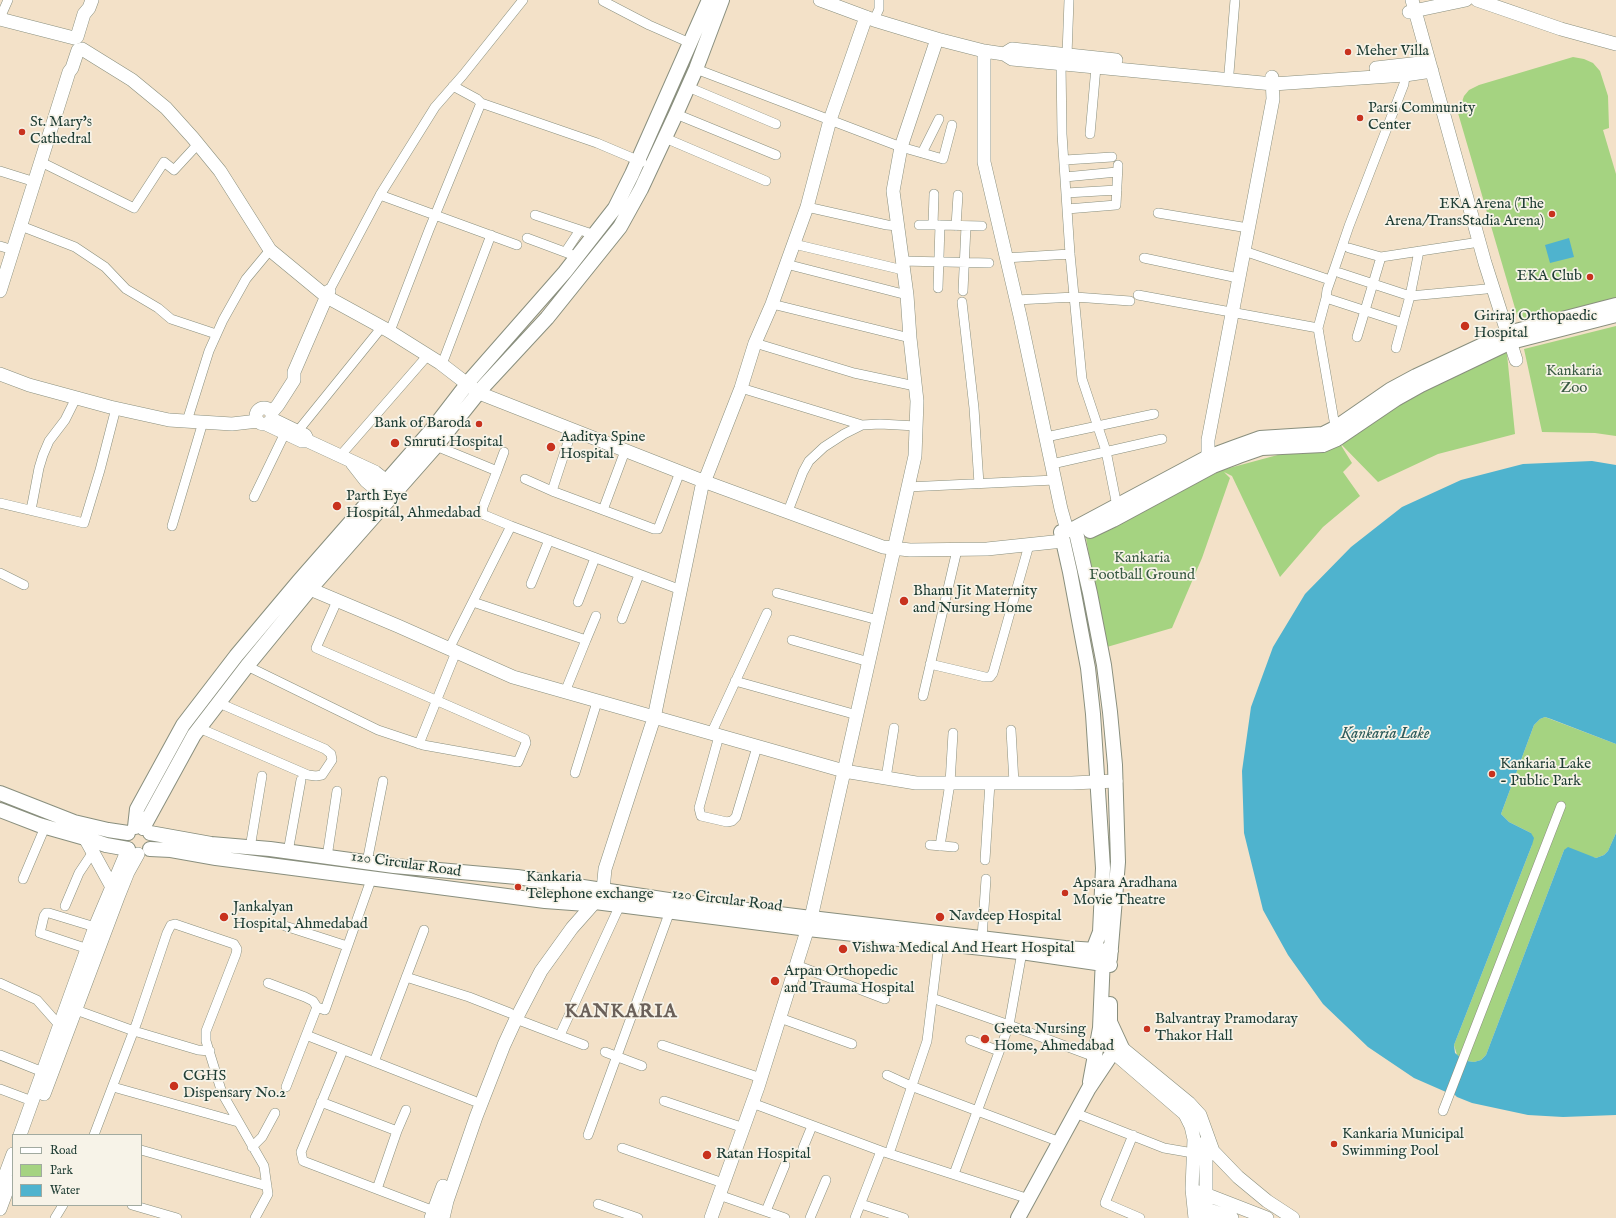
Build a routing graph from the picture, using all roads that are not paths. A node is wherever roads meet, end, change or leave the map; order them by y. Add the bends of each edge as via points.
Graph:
1 (8, 0) edge
2 (524, 0) edge
3 (709, 0) edge
4 (722, 0) edge
5 (820, 0) edge
6 (879, 0) edge
7 (1069, 0) edge
8 (1235, 0) edge
9 (1466, 0) edge
10 (1477, 0) edge
11 (603, 1) dead end
12 (90, 4) edge
13 (1410, 6) edge
14 (0, 18) edge
15 (870, 19) junction
16 (0, 23) edge
17 (937, 39) junction
18 (690, 43) junction
19 (78, 44) junction
20 (1616, 44) edge
21 (984, 51) junction
22 (1064, 59) junction
23 (1096, 67) junction
24 (1427, 67) junction
25 (696, 69) junction
26 (1229, 73) junction
27 (1405, 75) junction
28 (1272, 81) junction
29 (453, 86) junction
30 (688, 87) junction
31 (481, 103) junction
32 (676, 114) junction
33 (939, 119) dead end
34 (830, 120) junction
35 (776, 124) dead end
36 (952, 125) dead end
37 (1090, 134) dead end
38 (665, 138) junction
39 (198, 144) junction
40 (901, 147) junction
41 (922, 153) junction
42 (776, 155) dead end
43 (1112, 157) dead end
44 (638, 160) junction
45 (1064, 160) junction
46 (41, 162) junction
47 (652, 166) junction
48 (0, 171) edge
49 (1065, 177) junction
50 (766, 181) dead end
51 (35, 182) junction
52 (1117, 190) junction
53 (1066, 193) junction
54 (934, 194) dead end
55 (380, 195) junction
56 (958, 195) dead end
57 (807, 207) junction
58 (1067, 209) junction
59 (1158, 213) dead end
60 (435, 214) junction
61 (535, 215) dead end
62 (919, 224) dead end
63 (936, 225) junction
64 (21, 226) junction
65 (898, 226) junction
66 (956, 226) junction
67 (966, 226) junction
68 (982, 226) dead end
69 (1248, 228) junction
70 (580, 230) junction
71 (491, 235) junction
72 (595, 235) junction
73 (527, 238) dead end
74 (1473, 243) junction
75 (794, 244) junction
76 (0, 246) edge
77 (517, 246) dead end
78 (1349, 248) dead end
79 (13, 250) junction
80 (270, 250) junction
81 (1244, 251) junction
82 (1419, 252) junction
83 (572, 254) junction
84 (1070, 254) junction
85 (1382, 257) junction
86 (1005, 258) junction
87 (1144, 258) dead end
88 (938, 262) junction
89 (965, 263) junction
90 (989, 263) dead end
91 (786, 264) junction
92 (902, 265) junction
93 (1340, 273) dead end
94 (1238, 278) junction
95 (1330, 280) junction
96 (1373, 284) junction
97 (938, 288) dead end
98 (1486, 289) junction
99 (0, 291) edge
100 (963, 291) dead end
101 (328, 294) junction
102 (907, 295) junction
103 (1138, 295) dead end
104 (1410, 296) junction
105 (1075, 297) junction
106 (1326, 298) junction
107 (1016, 300) junction
108 (1130, 300) dead end
109 (962, 302) dead end
110 (772, 304) junction
111 (1616, 304) edge
112 (1365, 311) junction
113 (1233, 312) junction
114 (1616, 315) edge
115 (1403, 323) junction
116 (387, 327) junction
117 (1318, 328) junction
118 (216, 334) junction
119 (1357, 337) dead end
120 (910, 338) junction
121 (1507, 338) junction
122 (755, 343) junction
123 (1396, 348) dead end
124 (428, 355) junction
125 (444, 359) junction
126 (1516, 360) dead end
127 (0, 374) edge
128 (469, 381) junction
129 (915, 386) junction
130 (740, 388) junction
131 (481, 390) junction
132 (76, 398) junction
133 (116, 408) junction
134 (1154, 414) dead end
135 (265, 416) junction
136 (187, 421) junction
137 (203, 422) junction
138 (862, 425) junction
139 (916, 426) junction
140 (1097, 426) junction
141 (572, 430) junction
142 (291, 432) junction
143 (1336, 434) junction
144 (1046, 437) junction
145 (1162, 439) dead end
146 (436, 446) junction
147 (625, 451) junction
148 (1106, 451) junction
149 (504, 452) dead end
150 (346, 459) junction
151 (1210, 462) junction
152 (1052, 464) junction
153 (497, 471) junction
154 (680, 472) junction
155 (705, 478) junction
156 (524, 479) dead end
157 (1055, 480) junction
158 (978, 484) junction
159 (907, 487) junction
160 (387, 490) junction
161 (552, 491) junction
162 (254, 496) dead end
163 (0, 503) edge
164 (790, 506) junction
165 (1118, 506) junction
166 (31, 510) junction
167 (603, 510) junction
168 (172, 526) dead end
169 (511, 526) junction
170 (1069, 533) junction
171 (549, 540) junction
172 (894, 545) junction
173 (1029, 545) junction
174 (957, 550) junction
175 (595, 558) junction
176 (0, 573) edge
177 (639, 574) junction
178 (531, 584) dead end
179 (24, 585) dead end
180 (310, 589) junction
181 (681, 590) junction
182 (776, 593) dead end
183 (337, 601) junction
184 (473, 602) junction
185 (578, 602) dead end
186 (766, 613) dead end
187 (596, 616) dead end
188 (622, 619) dead end
189 (878, 620) junction
190 (586, 640) junction
191 (792, 640) dead end
192 (456, 652) junction
193 (869, 662) junction
194 (930, 664) junction
195 (247, 666) junction
196 (735, 681) junction
197 (566, 692) junction
198 (923, 696) dead end
199 (436, 701) junction
200 (597, 702) junction
201 (219, 703) junction
202 (857, 715) junction
203 (654, 718) junction
204 (199, 728) junction
205 (894, 728) dead end
206 (1012, 730) dead end
207 (953, 733) dead end
208 (715, 735) junction
209 (419, 744) junction
210 (756, 747) junction
211 (844, 771) junction
212 (575, 773) dead end
213 (262, 776) dead end
214 (886, 778) junction
215 (301, 780) dead end
216 (383, 781) dead end
217 (1116, 781) junction
218 (950, 782) junction
219 (990, 783) junction
220 (1014, 783) junction
221 (1099, 783) junction
222 (337, 791) dead end
223 (0, 793) edge
224 (1561, 806) dead end
225 (0, 810) edge
226 (45, 827) junction
227 (139, 830) junction
228 (85, 838) junction
229 (930, 845) dead end
230 (940, 846) junction
231 (954, 847) dead end
232 (250, 848) junction
233 (138, 851) junction
234 (93, 852) junction
235 (288, 852) junction
236 (327, 857) junction
237 (985, 860) dead end
238 (368, 862) junction
239 (372, 877) junction
240 (23, 879) dead end
241 (986, 879) dead end
242 (112, 887) junction
243 (597, 889) junction
244 (588, 903) junction
245 (620, 905) junction
246 (65, 906) dead end
247 (670, 911) junction
248 (809, 923) junction
249 (285, 926) dead end
250 (95, 928) junction
251 (424, 930) dead end
252 (982, 938) junction
253 (939, 943) junction
254 (347, 946) junction
255 (88, 949) junction
256 (1094, 950) junction
257 (1022, 952) junction
258 (1108, 960) junction
259 (796, 965) junction
260 (406, 977) junction
261 (0, 983) edge
262 (268, 984) dead end
263 (932, 998) junction
264 (885, 999) dead end
265 (316, 1007) junction
266 (76, 1010) junction
267 (513, 1016) junction
268 (780, 1018) junction
269 (1009, 1025) junction
270 (60, 1026) junction
271 (1100, 1028) junction
272 (134, 1031) junction
273 (306, 1035) junction
274 (560, 1035) junction
275 (970, 1040) dead end
276 (584, 1044) dead end
277 (852, 1044) dead end
278 (662, 1045) dead end
279 (343, 1050) junction
280 (999, 1050) junction
281 (1117, 1050) junction
282 (210, 1051) junction
283 (605, 1052) dead end
284 (0, 1055) edge
285 (617, 1057) junction
286 (1095, 1057) junction
287 (374, 1062) junction
288 (642, 1066) dead end
289 (43, 1072) junction
290 (887, 1075) dead end
291 (761, 1078) junction
292 (911, 1086) junction
293 (113, 1087) junction
294 (286, 1087) dead end
295 (1089, 1088) junction
296 (0, 1089) edge
297 (32, 1101) junction
298 (474, 1101) junction
299 (664, 1101) dead end
300 (321, 1102) junction
301 (752, 1103) junction
302 (406, 1110) dead end
303 (976, 1111) junction
304 (1443, 1111) dead end
305 (1075, 1113) junction
306 (275, 1114) dead end
307 (238, 1122) junction
308 (812, 1126) junction
309 (744, 1128) junction
310 (397, 1131) junction
311 (20, 1134) edge
312 (28, 1134) edge
313 (94, 1134) edge
314 (588, 1135) dead end
315 (1133, 1135) junction
316 (1206, 1135) junction
317 (1060, 1142) junction
318 (252, 1147) junction
319 (622, 1148) dead end
320 (804, 1148) dead end
321 (891, 1148) dead end
322 (142, 1150) edge
323 (881, 1151) junction
324 (1193, 1153) junction
325 (12, 1157) edge
326 (785, 1165) dead end
327 (954, 1174) junction
328 (12, 1178) edge
329 (826, 1180) dead end
330 (267, 1186) junction
331 (0, 1189) edge
332 (377, 1189) junction
333 (721, 1189) junction
334 (1029, 1199) junction
335 (598, 1204) dead end
336 (861, 1204) junction
337 (62, 1206) edge
338 (135, 1206) edge
339 (1203, 1206) edge
340 (0, 1209) edge
341 (766, 1211) junction
342 (436, 1216) edge
343 (56, 1218) edge
344 (177, 1218) edge
345 (255, 1218) edge
346 (638, 1218) edge
347 (711, 1218) edge
348 (785, 1218) edge
349 (810, 1218) edge
350 (855, 1218) edge
351 (904, 1218) edge
352 (1018, 1218) edge
353 (1140, 1218) edge
354 (1195, 1218) edge
355 (1232, 1218) edge
356 (1267, 1218) edge
357 (1293, 1218) edge

1 - 14 street
2 - 29 street
3 - 18 main road
4 - 25 main road
5 - 15 street
6 - 15 street via 879,9
7 - 22 street
8 - 26 street
9 - 13 street
10 - 20 street
11 - 18 street
12 - 19 street via 84,14
13 - 24 street
14 - 19 street
15 - 17 street
15 - 34 street
16 - 19 street
17 - 21 street
17 - 40 street
18 - 44 main road
19 - 39 street via 132,80 166,108
19 - 46 street
19 - 101 street via 135,75 170,104 224,168 274,246
21 - 22 street via 1004,54 1012,59
21 - 86 street via 984,162
22 - 23 street
22 - 26 street
22 - 45 street
23 - 28 street
23 - 37 street
24 - 27 street
24 - 28 street via 1347,72
24 - 74 street
24 - 121 street
25 - 30 main road
25 - 34 street
26 - 28 street
27 - 28 street
27 - 95 street via 1404,84
28 - 69 street via 1273,99
29 - 31 street
29 - 55 street via 435,107
30 - 32 main road
30 - 35 street
31 - 44 street
31 - 60 street
32 - 38 main road
32 - 42 street
33 - 41 street
34 - 40 street
34 - 57 street
36 - 41 street via 942,159
38 - 47 main road
38 - 50 street
39 - 46 street via 174,170 164,162 134,208
39 - 80 street via 220,171
40 - 41 street
40 - 65 street via 893,191
43 - 45 street
44 - 47 street
44 - 72 main road via 615,208
45 - 49 street
46 - 51 street
47 - 131 main road via 623,222 603,249 547,318
48 - 51 street
49 - 52 street via 1118,169
49 - 53 street
51 - 64 street
52 - 53 street
52 - 58 street via 1116,204
53 - 58 street
54 - 63 street
55 - 60 street
55 - 101 street
56 - 66 street
57 - 65 street
57 - 75 street
58 - 84 street
59 - 69 street
60 - 71 street
60 - 116 street
61 - 70 street
62 - 63 street
63 - 66 street
63 - 88 street
64 - 79 street
64 - 118 street via 75,247 105,267 126,290 158,308 171,319
65 - 92 street
66 - 67 street
67 - 68 street
67 - 89 street
69 - 81 street
70 - 72 street
70 - 83 street
71 - 77 street
71 - 125 street
72 - 83 main road
73 - 83 street
74 - 82 street
74 - 98 street
75 - 91 street
75 - 92 street
76 - 79 street
78 - 85 street
79 - 99 street
80 - 101 street
80 - 118 street via 246,279
81 - 94 street
81 - 95 street
82 - 85 street
82 - 104 street
83 - 128 main road
84 - 86 street
84 - 105 street
85 - 96 street
86 - 107 street
87 - 94 street
88 - 89 street
88 - 92 street
88 - 97 street
89 - 90 street
89 - 100 street
91 - 102 street
91 - 110 street
92 - 102 street
93 - 96 street
94 - 113 street
95 - 106 street
96 - 104 street
96 - 112 street
98 - 104 street
98 - 121 street
101 - 116 street
101 - 135 street via 294,372 271,402
102 - 120 street
103 - 113 street
104 - 115 street
105 - 107 street
105 - 108 street
105 - 140 street via 1082,379
106 - 112 street
106 - 117 street
107 - 144 street
109 - 158 street via 974,408
110 - 120 street
110 - 122 street
111 - 121 main road
112 - 115 street
112 - 119 street
113 - 117 street
113 - 151 street via 1208,440
114 - 121 main road
115 - 123 street
116 - 124 street
116 - 125 street
116 - 142 street
117 - 143 street
118 - 136 street
120 - 129 street
121 - 126 street
121 - 143 main road
122 - 129 street via 854,373
122 - 130 street
124 - 128 street
124 - 150 street
125 - 128 street
127 - 132 street
128 - 131 street
128 - 160 main road
129 - 139 street
130 - 138 street
130 - 155 street
131 - 141 street
131 - 146 main road
131 - 155 street
132 - 133 street
132 - 166 street via 43,455
133 - 136 street via 169,420
133 - 166 street via 84,523
134 - 140 street
135 - 137 street via 232,424
135 - 142 street
136 - 137 street
137 - 168 street
138 - 139 street
138 - 164 street via 824,447 809,461
139 - 159 street via 915,456
140 - 144 street
140 - 148 street
141 - 147 street
141 - 161 street
142 - 150 street via 302,441 308,441
142 - 162 street
143 - 151 main road via 1323,445 1262,448
144 - 152 street
145 - 148 street
146 - 153 street
146 - 160 main road
147 - 154 street
147 - 167 street
148 - 152 street
148 - 165 street
149 - 153 street
150 - 160 street via 366,481
151 - 165 main road
151 - 170 main road via 1113,520
152 - 157 street
153 - 169 street via 482,514
154 - 155 street
154 - 167 street via 658,529
155 - 164 street
155 - 172 street via 883,547
155 - 181 street
156 - 161 street
157 - 158 street
157 - 170 street
158 - 159 street
159 - 172 street
160 - 180 main road
160 - 227 main road via 251,639 183,726 137,809
161 - 167 street
163 - 166 street
164 - 172 street
165 - 170 main road
169 - 171 street
169 - 184 street
170 - 172 street via 986,543
170 - 173 street
170 - 217 main road via 1090,593 1104,665
170 - 221 main road via 1070,572 1088,668
171 - 175 street
171 - 178 street
172 - 174 street via 910,550
172 - 189 street
173 - 174 street
173 - 194 street via 990,677
174 - 194 street
175 - 177 street
175 - 185 street
176 - 179 street
177 - 181 street
177 - 188 street
180 - 183 street
180 - 195 main road
181 - 203 street
182 - 189 street
183 - 192 street
183 - 199 street via 316,648
184 - 190 street
184 - 192 street via 451,645
186 - 196 street
187 - 190 street
189 - 193 street
190 - 197 street
191 - 193 street
192 - 197 street via 513,677
192 - 199 street
193 - 202 street
194 - 198 street
195 - 201 main road
195 - 209 street via 378,730
196 - 202 street
196 - 208 street
197 - 200 street
199 - 209 street
199 - 209 street via 525,739 520,760 515,763
200 - 203 street
200 - 212 street
201 - 204 main road
201 - 204 street via 325,749 332,760 322,775 308,775
202 - 211 street
203 - 208 street
203 - 243 street
204 - 227 main road
205 - 214 street
206 - 220 street
207 - 218 street
208 - 210 street
208 - 210 street via 699,808 701,816 727,822 736,817
210 - 211 street
211 - 214 street
211 - 248 street
213 - 232 street
214 - 218 street via 916,783
215 - 235 street
216 - 238 street
217 - 221 street
217 - 258 main road via 1118,862
218 - 219 street
218 - 230 street
219 - 220 street
219 - 237 street
220 - 221 street
221 - 256 main road via 1104,868 1100,932
222 - 236 street
223 - 227 main road, 120 Circular Road via 74,822 108,830
224 - 304 street
225 - 226 main road, 120 Circular Road
226 - 228 main road, 120 Circular Road
226 - 240 street
227 - 232 main road, 120 Circular Road via 211,844
227 - 233 main road via 125,841
227 - 233 main road via 152,841
228 - 233 main road, 120 Circular Road
228 - 234 street
229 - 230 street
230 - 231 street
232 - 235 main road, 120 Circular Road
233 - 239 main road, 120 Circular Road via 171,850
233 - 242 street
233 - 266 street
234 - 242 street
234 - 246 street via 79,873
235 - 236 main road, 120 Circular Road
236 - 238 main road, 120 Circular Road
238 - 243 main road, 120 Circular Road via 517,877
239 - 244 main road, 120 Circular Road via 545,901
239 - 254 street
241 - 252 street
242 - 250 street
243 - 244 main road
243 - 248 main road, 120 Circular Road
244 - 245 main road, 120 Circular Road
244 - 267 street
245 - 247 main road, 120 Circular Road
245 - 274 street
247 - 248 main road, 120 Circular Road
247 - 285 street
248 - 252 main road, 120 Circular Road
248 - 253 main road, 120 Circular Road
248 - 259 street
249 - 254 street
250 - 255 street
250 - 255 street via 49,913 44,916 40,933
251 - 260 street
252 - 256 main road, 120 Circular Road
253 - 257 main road, 120 Circular Road
253 - 263 street
254 - 265 street via 325,1010
255 - 270 street
256 - 258 main road
257 - 258 main road, 120 Circular Road
257 - 269 street
258 - 271 main road
258 - 281 main road via 1110,1022
259 - 264 street
259 - 268 street
260 - 267 street via 469,997
260 - 287 street
261 - 270 street via 37,1000
262 - 265 street via 306,997 313,1001
263 - 269 street
263 - 292 street via 927,1041
265 - 273 street
266 - 272 street
266 - 312 street
267 - 274 street
267 - 298 street via 496,1042
267 - 342 street via 447,1201
268 - 277 street
268 - 291 street
269 - 280 street
269 - 286 street
270 - 289 street
271 - 281 main road via 1109,1047
271 - 286 main road
272 - 282 street via 198,1050
272 - 282 street via 167,933 174,924 234,944 237,949 206,1031
272 - 293 street
273 - 279 street
273 - 294 street
274 - 276 street
275 - 280 street
278 - 291 street
279 - 287 street
279 - 300 street
280 - 303 street
281 - 295 main road
281 - 316 street via 1189,1103 1200,1115
281 - 324 street via 1185,1114 1194,1139
282 - 307 street via 222,1093
283 - 285 street
284 - 289 street
285 - 288 street
285 - 314 street
286 - 295 main road
287 - 298 street
289 - 297 street
290 - 292 street
291 - 301 street
292 - 303 street
292 - 321 street
293 - 307 street
293 - 313 street
295 - 305 main road
296 - 297 street
297 - 311 street
298 - 342 street
299 - 309 street
300 - 310 street
300 - 332 street via 301,1152 303,1161
301 - 308 street
301 - 309 street
302 - 310 street
303 - 317 street
303 - 327 street
305 - 315 street
305 - 317 main road
306 - 318 street via 262,1137
307 - 318 street
308 - 320 street
308 - 323 street
309 - 333 street
310 - 332 street
315 - 324 street via 1164,1148
315 - 353 street via 1105,1203
316 - 339 street
316 - 357 street via 1213,1151 1238,1177
317 - 334 main road
318 - 330 street via 264,1166
319 - 333 street
322 - 330 street
323 - 327 street
323 - 336 street
324 - 339 street via 1192,1190
325 - 331 street
326 - 341 street
327 - 334 street
328 - 340 street
329 - 349 street
330 - 345 street via 268,1194
332 - 342 street
333 - 341 street
333 - 347 street
334 - 352 main road
335 - 346 street
336 - 350 street
336 - 351 street
337 - 343 street
338 - 344 street
339 - 354 street
339 - 355 street
339 - 356 street
341 - 348 street

